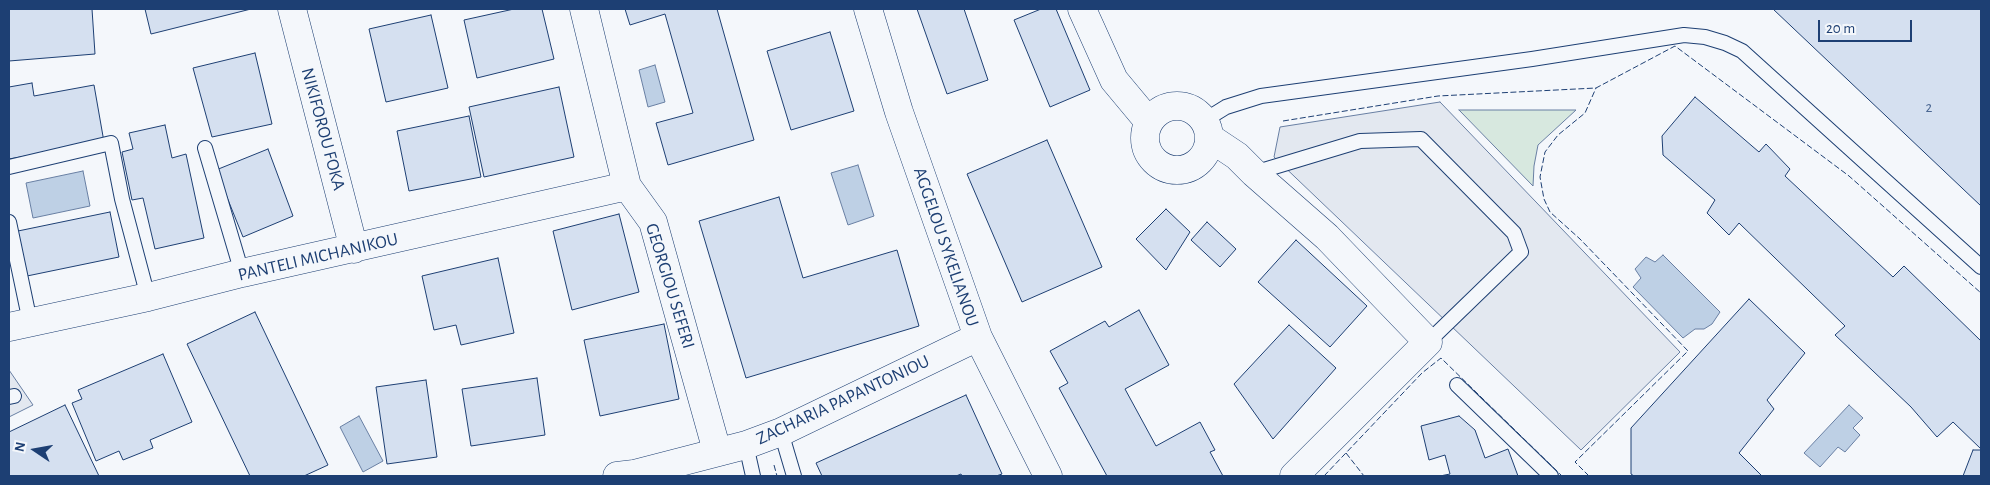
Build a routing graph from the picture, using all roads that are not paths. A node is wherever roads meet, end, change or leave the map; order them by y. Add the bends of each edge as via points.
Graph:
1 (292, 9) edge
2 (584, 9) edge
3 (868, 9) edge
4 (1082, 9) edge
5 (1149, 122) junction
6 (1207, 129) junction
7 (205, 148) dead end
8 (9, 167) edge
9 (1254, 173) junction
10 (627, 186) junction
11 (9, 222) edge
12 (354, 249) junction
13 (1981, 267) edge
14 (242, 273) junction
15 (148, 297) junction
16 (19, 324) edge
17 (978, 337) junction
18 (1428, 342) junction
19 (1457, 385) dead end
20 (781, 432) junction
21 (746, 445) junction
22 (717, 451) junction
23 (677, 470) edge
24 (617, 476) edge
25 (753, 476) edge
26 (794, 476) edge
27 (1048, 476) edge
28 (1294, 476) edge
29 (1550, 476) edge

1 - 12 street, NIKIFOROU FOKA
2 - 10 street, GEORGIOU SEFERI
3 - 17 street, AGGELOU SYKELIANOU via 899,112
4 - 5 street via 1114,80
5 - 6 street via 1156,113 1176,105 1197,112
5 - 6 street via 1145,143 1149,154 1166,168 1182,170 1197,164 1204,155
6 - 9 street
6 - 13 lane via 1226,107 1261,96 1684,35 1705,37 1742,51
7 - 14 lane
8 - 15 lane via 110,143
9 - 18 street via 1327,236
9 - 18 lane via 1360,140 1421,139 1514,233 1521,252
10 - 12 street, PANTELI MICHANIKOU
10 - 22 street, GEORGIOU SEFERI via 653,222
11 - 16 lane
12 - 14 street, PANTELI MICHANIKOU
14 - 15 street, PANTELI MICHANIKOU
15 - 16 street, PANTELI MICHANIKOU
17 - 20 street, ZACHARIA PAPANTONIOU
17 - 27 street, AGGELOU SYKELIANOU
18 - 28 street
19 - 29 lane
20 - 21 street, ZACHARIA PAPANTONIOU
20 - 26 lane
21 - 22 street, ZACHARIA PAPANTONIOU
21 - 25 lane
22 - 23 street, ZACHARIA PAPANTONIOU
23 - 24 street, ZACHARIA PAPANTONIOU

